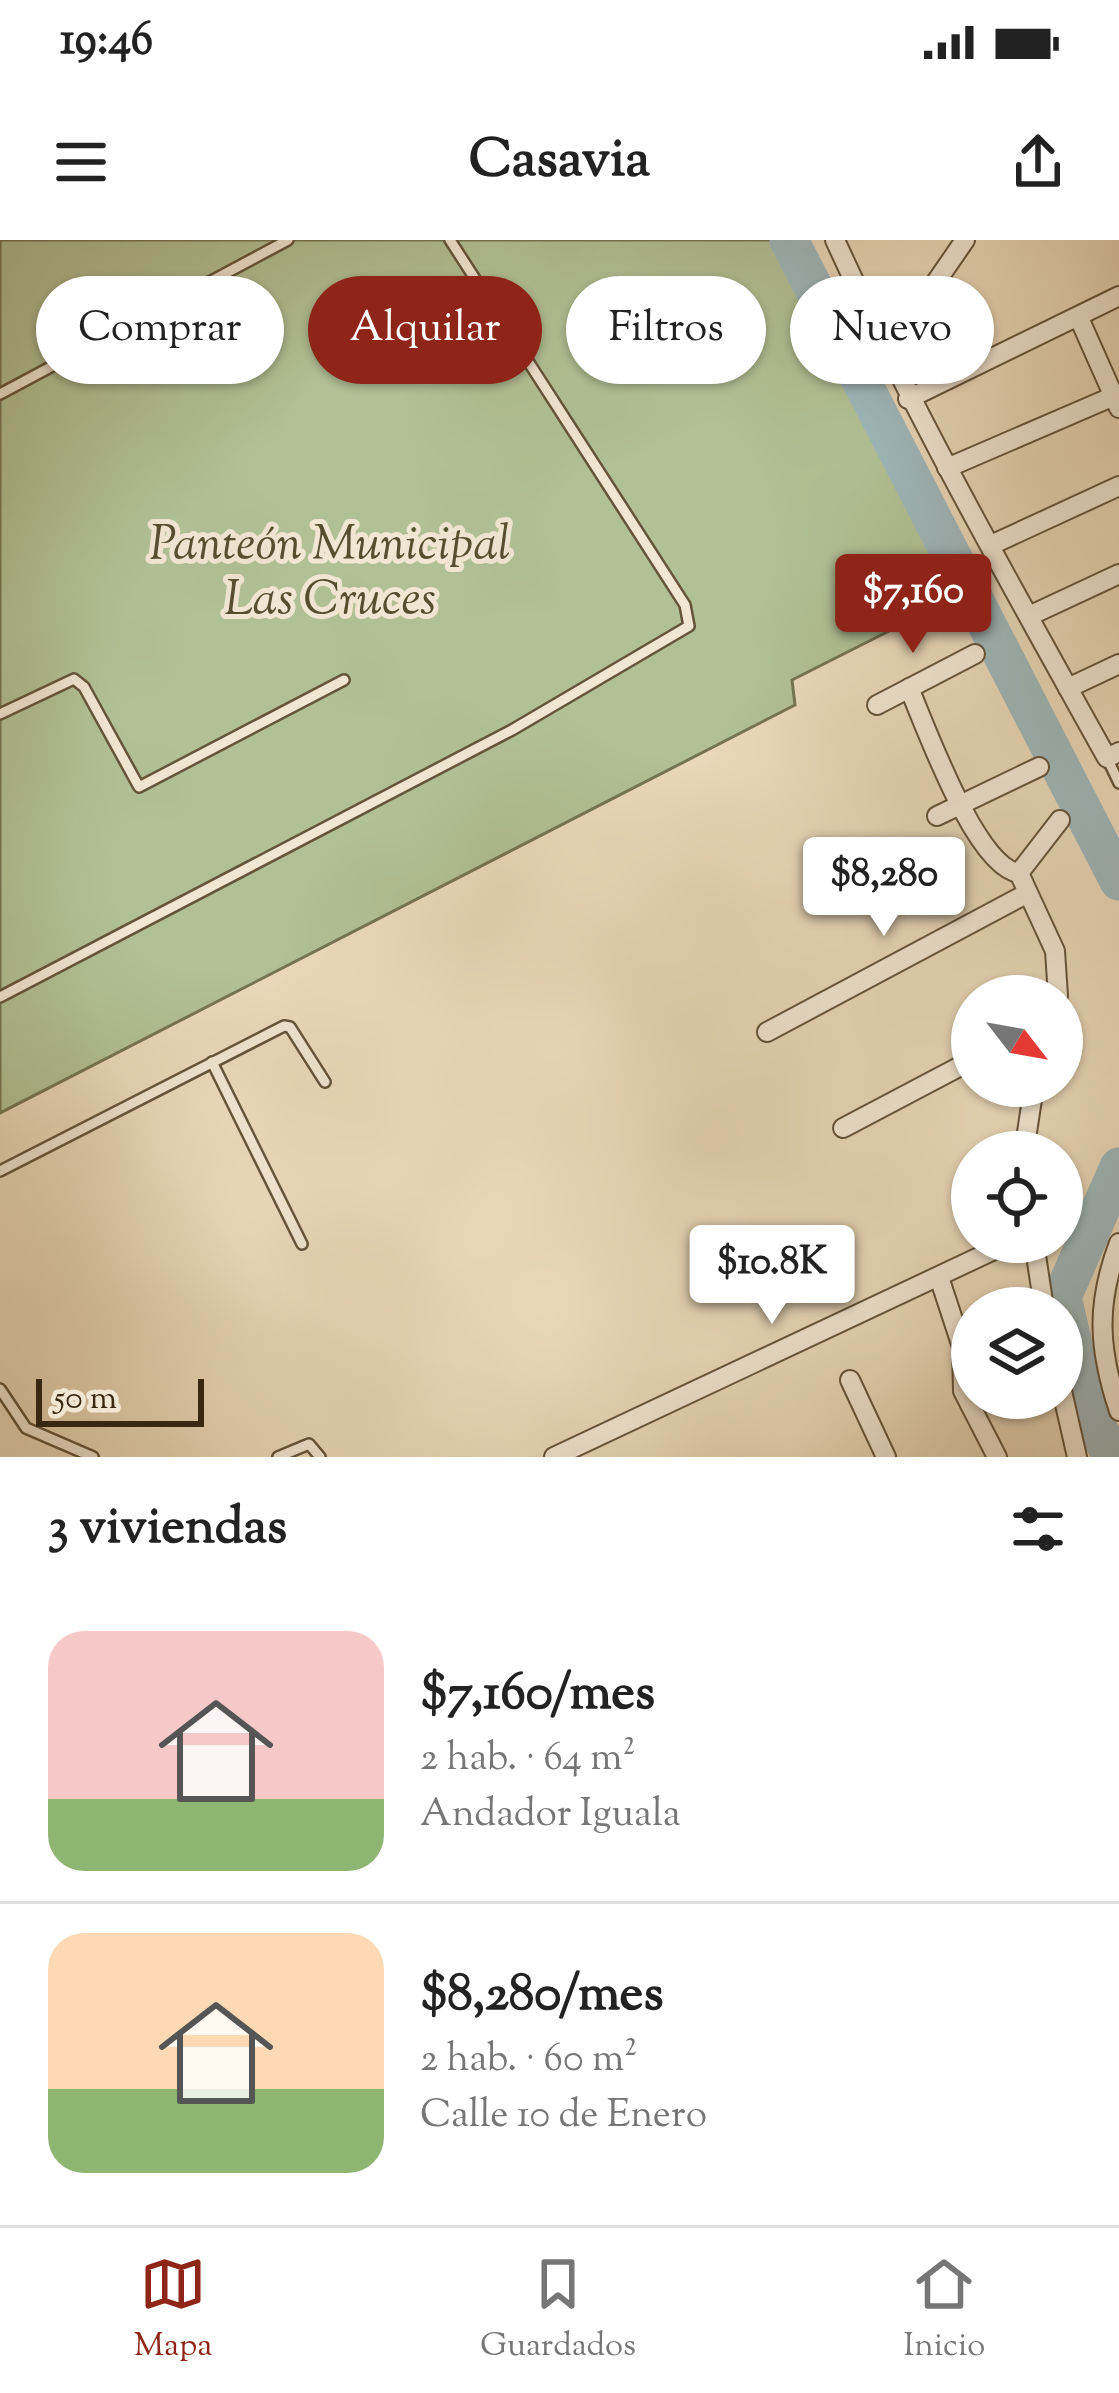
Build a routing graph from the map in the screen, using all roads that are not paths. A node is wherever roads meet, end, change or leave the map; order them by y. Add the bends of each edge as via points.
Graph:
1 (288, 240) edge
2 (449, 240) edge
3 (835, 240) edge
4 (965, 240) edge
5 (852, 276) edge
6 (940, 276) edge
7 (1119, 296) edge
8 (1078, 318) junction
9 (901, 384) edge
10 (0, 394) edge
11 (908, 399) junction
12 (1116, 401) edge
13 (947, 468) junction
14 (1119, 486) edge
15 (991, 545) junction
16 (1119, 574) edge
17 (1029, 616) junction
18 (975, 654) dead end
19 (1119, 664) edge
20 (344, 680) dead end
21 (909, 688) junction
22 (1068, 688) junction
23 (877, 705) dead end
24 (0, 714) edge
25 (1113, 755) edge
26 (1039, 766) dead end
27 (1119, 783) edge
28 (960, 805) junction
29 (937, 816) dead end
30 (1060, 820) dead end
31 (1019, 873) junction
32 (1026, 894) junction
33 (1057, 975) edge
34 (0, 997) edge
35 (767, 1032) dead end
36 (212, 1062) junction
37 (951, 1071) edge
38 (325, 1082) dead end
39 (844, 1128) dead end
40 (0, 1171) edge
41 (1119, 1243) edge
42 (302, 1244) dead end
43 (968, 1263) edge
44 (940, 1277) junction
45 (850, 1380) dead end
46 (0, 1389) edge
47 (1119, 1411) edge
48 (1069, 1419) edge
49 (93, 1457) edge
50 (278, 1457) edge
51 (320, 1457) edge
52 (554, 1457) edge
53 (886, 1457) edge
54 (997, 1457) edge
55 (1078, 1457) edge

1 - 10 lane
2 - 34 lane via 685,605 689,626 512,730
3 - 5 street
4 - 6 street
7 - 8 street
8 - 11 street
8 - 12 street
9 - 11 street
11 - 13 street
12 - 13 street
13 - 15 street
14 - 15 street
15 - 17 street
16 - 17 street
17 - 22 street
18 - 21 street
19 - 22 street
20 - 24 lane via 140,787 74,679
21 - 23 street
21 - 28 street
22 - 25 street
25 - 27 lane
26 - 28 street
28 - 29 street
28 - 31 street via 997,862
30 - 31 street
31 - 32 street
32 - 33 street via 1055,951
32 - 35 street
36 - 38 lane via 290,1027
36 - 40 lane
36 - 42 lane
37 - 39 street
41 - 47 street via 1099,1317
43 - 44 street
44 - 52 street
44 - 54 street via 962,1348 963,1391
45 - 53 street
46 - 49 lane via 26,1428
48 - 55 street
50 - 51 lane via 309,1444

